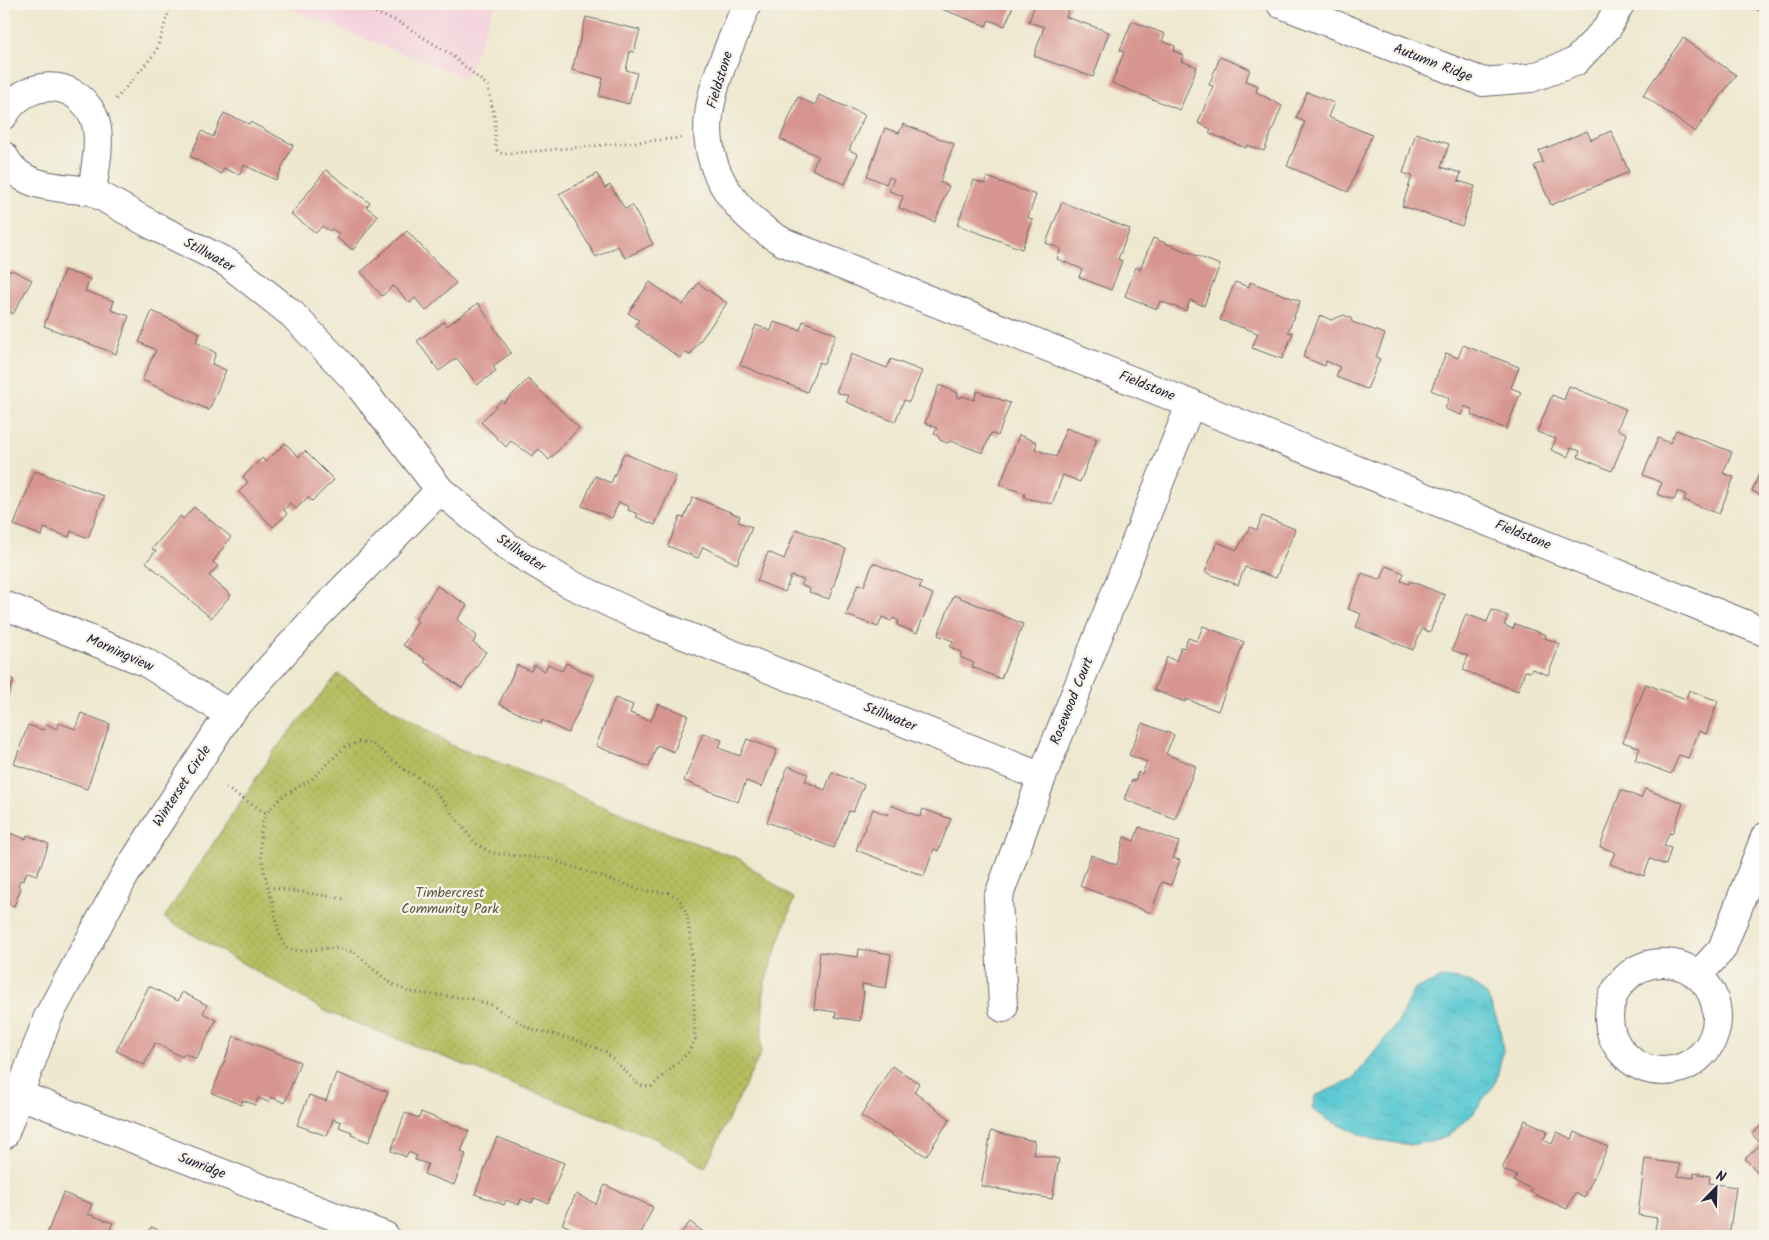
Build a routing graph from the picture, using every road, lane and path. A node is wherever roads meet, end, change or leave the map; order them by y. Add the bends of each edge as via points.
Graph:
1 (170, 4) edge
2 (352, 4) edge
3 (747, 4) edge
4 (1281, 4) edge
5 (1620, 4) edge
6 (4, 115) edge
7 (95, 124) junction
8 (708, 133) junction
9 (4, 156) edge
10 (92, 191) junction
11 (1191, 403) junction
12 (440, 490) junction
13 (4, 605) edge
14 (1765, 632) edge
15 (229, 714) junction
16 (1042, 777) junction
17 (226, 788) dead end
18 (266, 813) junction
19 (1765, 837) edge
20 (268, 887) junction
21 (346, 899) dead end
22 (1698, 975) dead end
23 (1003, 1008) dead end
24 (20, 1095) junction
25 (4, 1135) edge
26 (385, 1236) edge

1 - 7 path via 156,52
2 - 8 path via 397,21 450,54 488,86 495,120 495,143 503,154 611,146
3 - 8 street, Fieldstone via 713,95
4 - 5 street, Autumn Ridge via 1483,82 1531,78 1575,62 1608,27
6 - 7 street via 10,104 23,94 38,88 55,87 84,102
7 - 10 street via 98,132
8 - 11 street, Fieldstone via 718,174 730,197 762,229 783,242
9 - 10 street, Stillwater via 18,176 33,183
10 - 12 street, Stillwater via 228,263 293,315 354,379
11 - 14 street, Fieldstone
11 - 16 street, Rosewood Court
12 - 15 street, Winterset Circle via 328,605
12 - 16 street, Stillwater via 508,547 568,584 646,620
13 - 15 street, Morningview via 144,662
15 - 24 street, Winterset Circle via 125,875 48,1017
16 - 23 street, Rosewood Court via 998,898
17 - 18 path
18 - 20 path via 261,830 263,868
18 - 20 path via 284,796 312,779 345,748 359,742 372,744 431,786 475,843 492,853 550,859 634,888 679,898 687,914 692,952 695,1038 688,1053 660,1080 651,1087 639,1086 606,1052 579,1041 531,1029 492,1005 473,999 409,992 390,983 354,952 346,949 298,951 286,948 278,935
19 - 22 street via 1722,949
20 - 21 path
24 - 25 street, Winterset Circle
24 - 26 street, Sunridge

